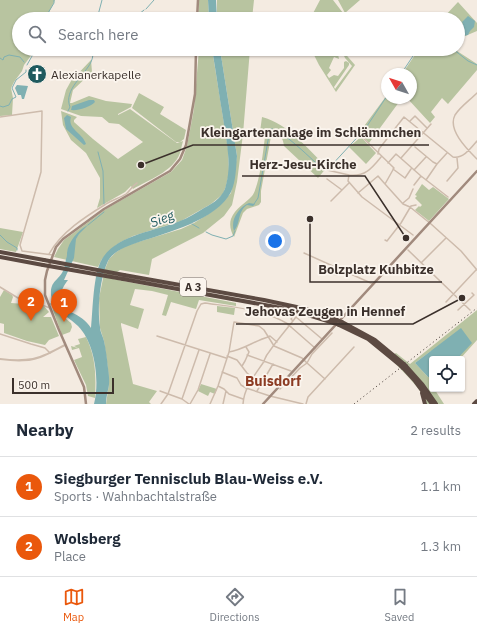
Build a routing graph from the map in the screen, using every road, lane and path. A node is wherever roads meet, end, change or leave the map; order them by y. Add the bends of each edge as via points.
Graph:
1 (198, 0) edge
2 (197, 12) edge
3 (196, 56) edge
4 (477, 93) edge
5 (0, 117) edge
6 (410, 121) junction
7 (431, 124) dead end
8 (427, 128) junction
9 (424, 132) junction
10 (359, 134) dead end
11 (477, 141) edge
12 (415, 147) dead end
13 (470, 151) junction
14 (447, 152) junction
15 (378, 154) junction
16 (381, 156) junction
17 (426, 156) junction
18 (401, 158) junction
19 (457, 158) junction
20 (477, 159) edge
21 (388, 163) junction
22 (437, 164) junction
23 (412, 168) junction
24 (327, 169) dead end
25 (393, 169) junction
26 (414, 170) junction
27 (477, 171) edge
28 (349, 175) junction
29 (421, 176) junction
30 (327, 179) dead end
31 (426, 180) junction
32 (448, 181) dead end
33 (137, 183) dead end
34 (349, 183) junction
35 (385, 184) junction
36 (414, 185) dead end
37 (413, 189) dead end
38 (342, 190) junction
39 (357, 193) junction
40 (448, 197) dead end
41 (331, 201) dead end
42 (403, 204) junction
43 (416, 205) dead end
44 (410, 208) junction
45 (429, 223) junction
46 (400, 224) junction
47 (413, 235) dead end
48 (446, 238) junction
49 (385, 240) dead end
50 (408, 250) dead end
51 (0, 252) edge
52 (304, 253) dead end
53 (49, 254) junction
54 (53, 255) junction
55 (0, 257) edge
56 (43, 262) junction
57 (421, 262) junction
58 (477, 269) edge
59 (341, 270) junction
60 (326, 272) dead end
61 (373, 284) junction
62 (0, 287) edge
63 (453, 293) junction
64 (472, 293) dead end
65 (446, 302) dead end
66 (464, 304) junction
67 (50, 308) junction
68 (458, 310) dead end
69 (470, 310) dead end
70 (332, 333) dead end
71 (0, 334) edge
72 (157, 336) dead end
73 (268, 337) junction
74 (322, 339) junction
75 (277, 342) junction
76 (66, 345) junction
77 (185, 345) junction
78 (274, 346) junction
79 (246, 347) junction
80 (354, 347) dead end
81 (315, 348) junction
82 (198, 350) junction
83 (229, 352) junction
84 (50, 353) junction
85 (210, 353) junction
86 (247, 355) junction
87 (227, 357) junction
88 (0, 360) edge
89 (304, 360) junction
90 (264, 361) junction
91 (307, 363) junction
92 (273, 364) junction
93 (242, 366) junction
94 (404, 366) junction
95 (291, 371) dead end
96 (222, 372) junction
97 (252, 377) junction
98 (325, 379) junction
99 (218, 386) junction
100 (246, 388) junction
101 (280, 389) dead end
102 (226, 391) junction
103 (257, 391) junction
104 (160, 392) dead end
105 (168, 394) junction
106 (270, 396) junction
107 (427, 397) edge
108 (182, 399) junction
109 (243, 399) junction
110 (477, 401) edge
111 (86, 404) edge
112 (161, 404) edge
113 (190, 404) edge
114 (210, 404) edge
115 (223, 404) edge
116 (243, 404) edge
117 (263, 404) edge
118 (303, 404) edge
119 (306, 404) edge
120 (432, 404) edge
121 (437, 404) edge
122 (474, 404) edge

1 - 2 main road
3 - 54 main road via 195,94 186,145 180,159 170,171 104,209 63,239
4 - 13 street via 458,111 453,120 456,134
5 - 53 street via 42,111 41,172 20,245 22,251
6 - 8 street via 415,116
6 - 9 street
6 - 15 street via 406,117 402,118
7 - 8 street
8 - 9 street
9 - 14 street
9 - 18 street
10 - 15 street
11 - 13 street
12 - 17 street
13 - 19 street
13 - 20 street
14 - 19 street
14 - 22 street
15 - 16 street
16 - 21 street
16 - 28 street via 364,174
17 - 22 street
17 - 26 street
18 - 21 street via 396,154
18 - 23 street
19 - 32 street via 458,168
21 - 25 street
22 - 31 street
23 - 25 street via 405,178
23 - 26 street
24 - 28 street
25 - 35 street
26 - 29 street
27 - 45 main road
28 - 34 street
29 - 31 street
29 - 36 street
30 - 38 street
31 - 40 street
33 - 53 street via 64,234
34 - 38 street
34 - 39 street
35 - 39 street via 378,176
35 - 42 street
37 - 42 street
38 - 41 street
39 - 46 street
42 - 44 street
43 - 44 street
44 - 45 street
44 - 46 street
45 - 48 street
45 - 61 main road
46 - 47 street
46 - 49 street via 387,241
48 - 57 street
48 - 58 street
50 - 57 street
51 - 56 highway, A 3
52 - 59 street
53 - 54 street
54 - 67 main road via 45,280
55 - 56 highway, A 3
56 - 94 highway, A 3, bridge via 306,309 370,336
57 - 63 street
58 - 63 street
59 - 60 street via 337,276
59 - 61 street
61 - 74 main road
62 - 67 street via 18,298 24,296
63 - 65 street
63 - 66 street
64 - 66 street via 474,295
66 - 68 street
66 - 69 street
67 - 76 main road
70 - 91 street
71 - 84 street via 46,348
72 - 77 street
73 - 75 street
73 - 78 street
73 - 79 street
73 - 83 street via 259,326 234,322
74 - 75 street via 292,317 293,321
74 - 81 main road
75 - 78 street
76 - 84 street
76 - 111 main road via 84,387
77 - 81 street, bridge via 198,306 202,303 259,312 288,324
77 - 82 street
77 - 105 street
78 - 89 street
78 - 90 street
79 - 83 street
79 - 86 street via 249,352
80 - 98 street
81 - 89 main road
82 - 85 street
82 - 108 street
83 - 87 street
84 - 88 street via 37,359
85 - 87 street
85 - 113 street via 198,390
86 - 90 street
86 - 93 street
87 - 93 street via 237,360
87 - 96 street
89 - 91 street
89 - 106 main road
90 - 92 street
90 - 97 street
91 - 98 street
91 - 101 street
92 - 95 street
92 - 103 street
93 - 97 street
94 - 107 highway, A 3
94 - 107 highway, A 3
96 - 99 street
96 - 100 street via 237,378 240,385
97 - 100 street
98 - 119 street via 308,397
99 - 102 street
99 - 114 street
100 - 103 street
100 - 109 street
102 - 109 street
102 - 115 street
103 - 106 street
104 - 105 street
105 - 108 street
105 - 112 street
106 - 117 main road
106 - 118 street
107 - 120 highway, A 3
107 - 121 highway
108 - 113 street
109 - 116 street
110 - 122 highway

